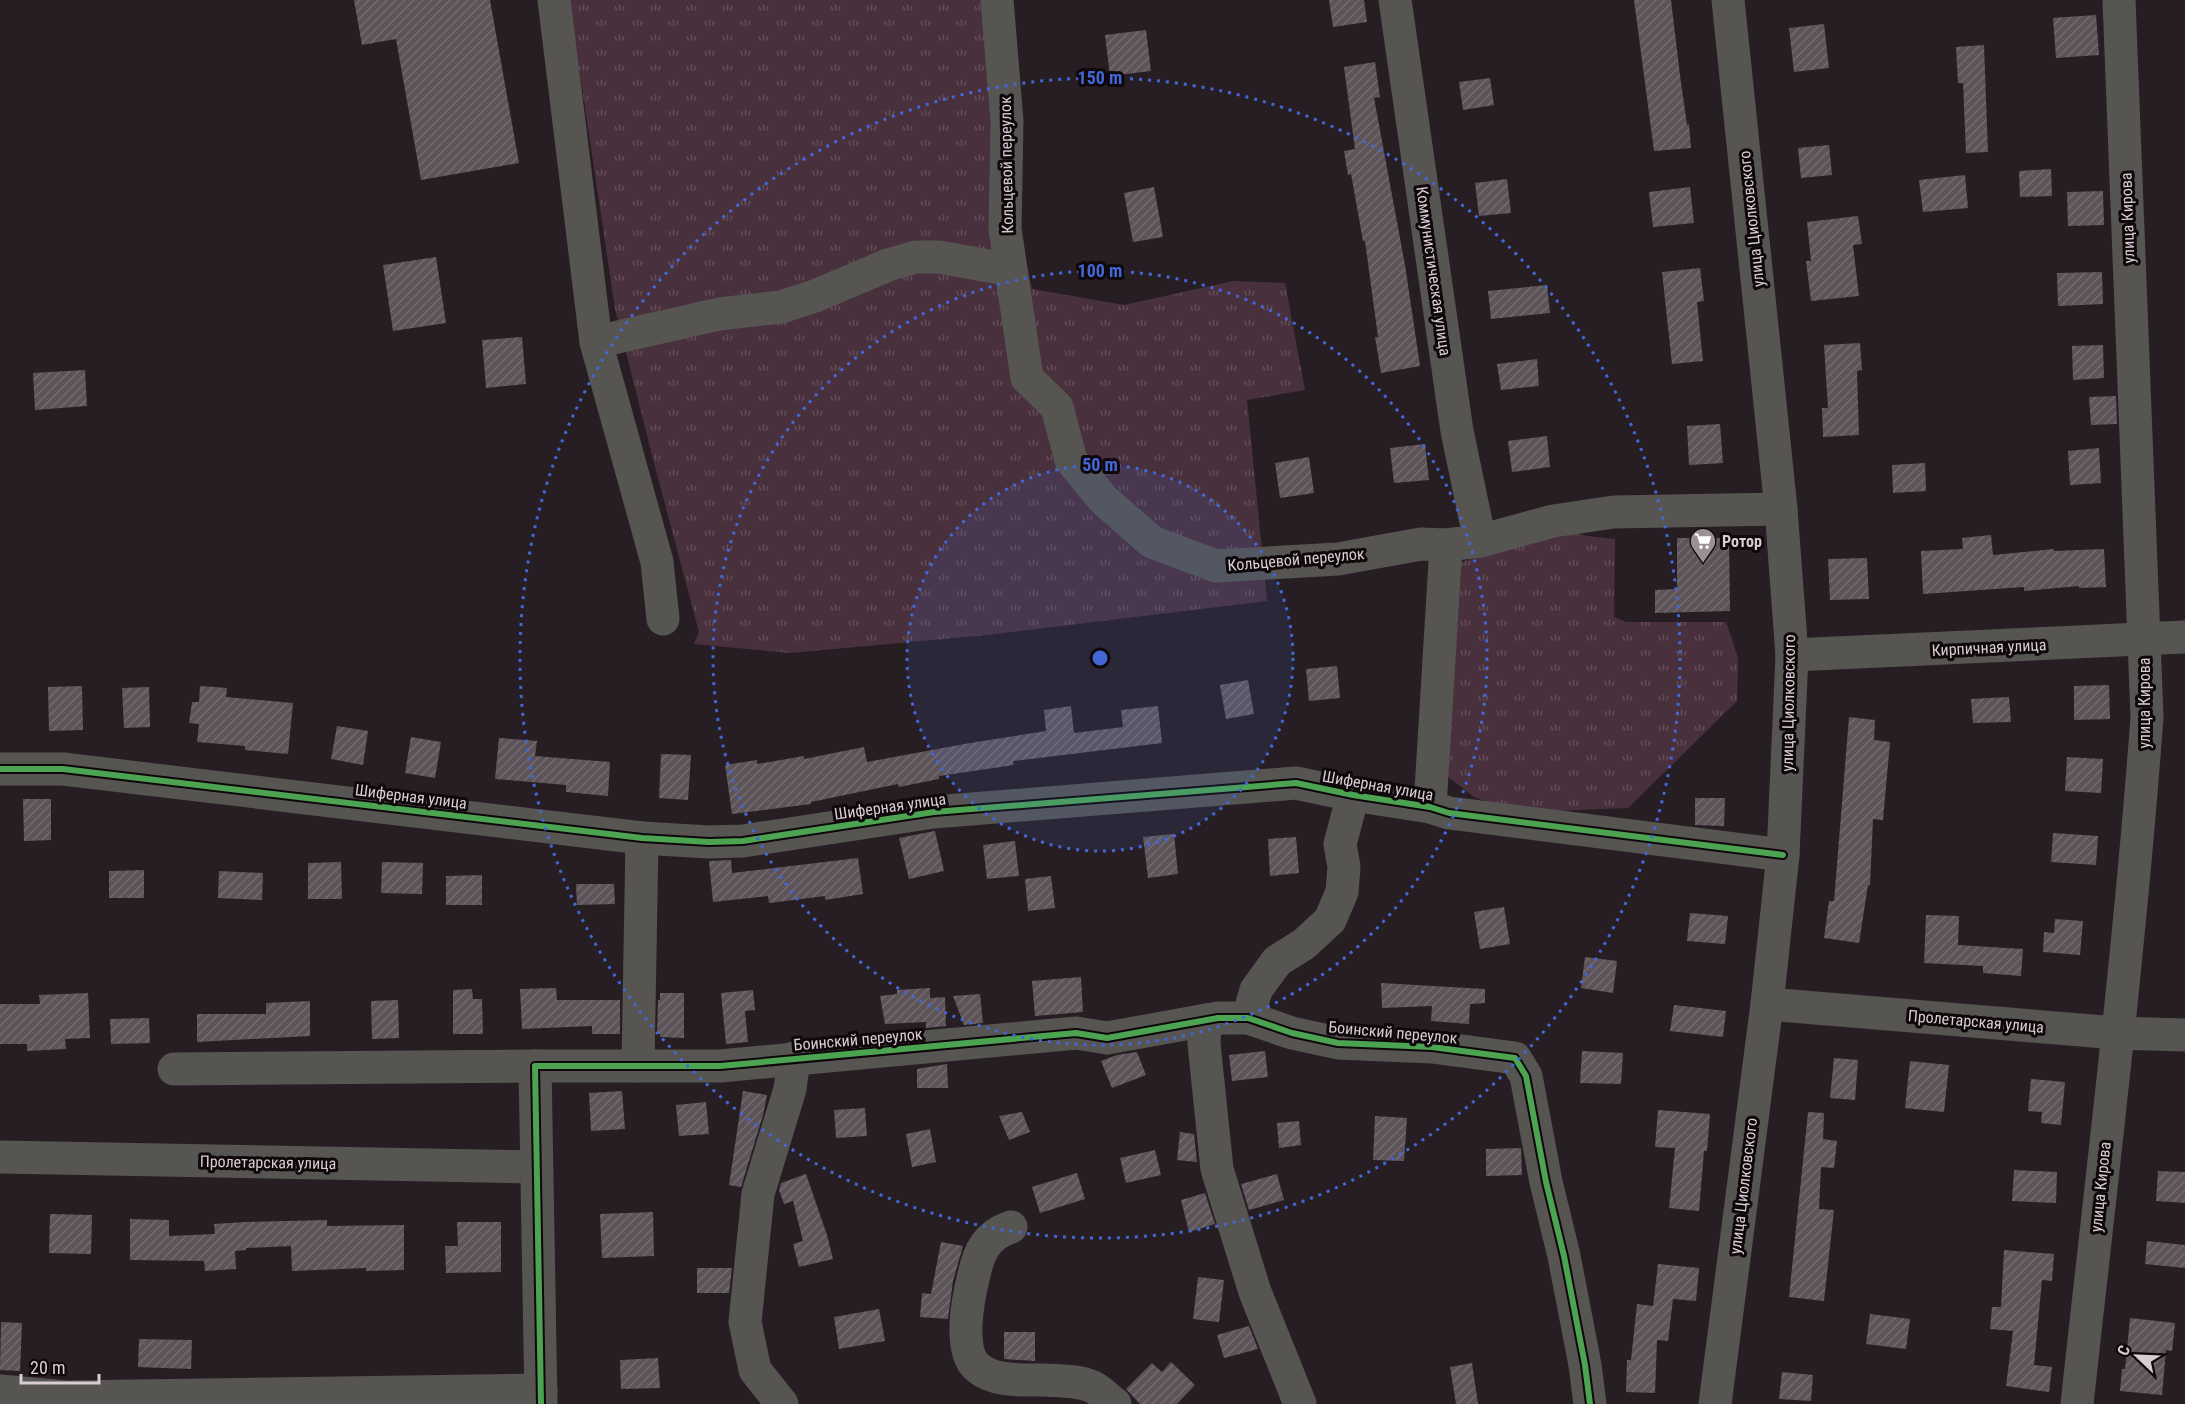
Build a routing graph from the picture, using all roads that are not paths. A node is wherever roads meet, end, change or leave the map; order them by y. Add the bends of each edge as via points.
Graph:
1 (554, 0) edge
2 (997, 0) edge
3 (1395, 0) edge
4 (1728, 0) edge
5 (2119, 0) edge
6 (1011, 270) junction
7 (596, 342) junction
8 (1781, 509) junction
9 (1480, 541) junction
10 (1446, 545) junction
11 (663, 619) dead end
12 (2185, 637) edge
13 (2143, 640) junction
14 (1792, 655) junction
15 (0, 769) edge
16 (1353, 795) junction
17 (1430, 807) junction
18 (642, 837) junction
19 (1783, 855) junction
20 (1767, 1004) junction
21 (1248, 1018) junction
22 (1205, 1020) junction
23 (2117, 1033) junction
24 (2185, 1035) edge
25 (794, 1058) junction
26 (535, 1066) junction
27 (638, 1066) junction
28 (174, 1070) dead end
29 (0, 1157) edge
30 (536, 1167) junction
31 (1011, 1227) dead end
32 (0, 1391) edge
33 (541, 1397) edge
34 (66, 1401) edge
35 (782, 1404) edge
36 (1115, 1404) edge
37 (1300, 1404) edge
38 (1590, 1404) edge
39 (1715, 1404) edge
40 (2077, 1404) edge

1 - 7 street
2 - 6 street, Кольцевой переулок via 1007,121 1005,229
3 - 9 street, Коммунистическая улица via 1457,431
4 - 8 street, улица Циолковского
5 - 13 street, улица Кирова
6 - 7 street via 939,257 916,257 781,307 719,314
6 - 10 street, Кольцевой переулок via 1027,378 1057,406 1071,460 1103,499 1152,542 1216,566 1338,559 1421,544
7 - 11 street via 657,561
8 - 9 street, Кольцевой переулок via 1614,512 1553,521
8 - 14 street, улица Циолковского
9 - 10 street, Кольцевой переулок
10 - 17 street
12 - 13 street, Кирпичная улица
13 - 14 street, Кирпичная улица
13 - 23 street, улица Кирова via 2147,717
14 - 19 street, улица Циолковского
15 - 18 street, Шиферная улица via 63,769
16 - 17 street, Шиферная улица
16 - 18 street, Шиферная улица via 1296,783 934,812 743,841
16 - 21 street via 1340,844 1344,867 1342,892 1330,920 1304,944 1277,961 1256,990
17 - 19 street, Шиферная улица via 1449,813
18 - 27 street
19 - 20 street, улица Циолковского
20 - 23 street, Пролетарская улица
20 - 39 street, улица Циолковского
21 - 22 street, Боинский переулок
21 - 38 street, Боинский переулок via 1338,1043 1432,1047 1515,1058 1526,1076
22 - 25 street, Боинский переулок via 1107,1038 1076,1033
22 - 37 street via 1217,1169 1255,1292
23 - 24 street, Пролетарская улица
23 - 40 street, улица Кирова
25 - 27 street, Боинский переулок via 720,1066
25 - 35 street via 790,1089 758,1194 745,1322 755,1370
26 - 27 street, Боинский переулок
26 - 28 street
26 - 30 street
29 - 30 street, Пролетарская улица
30 - 33 street
31 - 36 street via 987,1242 979,1255 971,1287 968,1354 977,1368 989,1374 1007,1379 1077,1382 1094,1387
32 - 34 street
33 - 34 street

